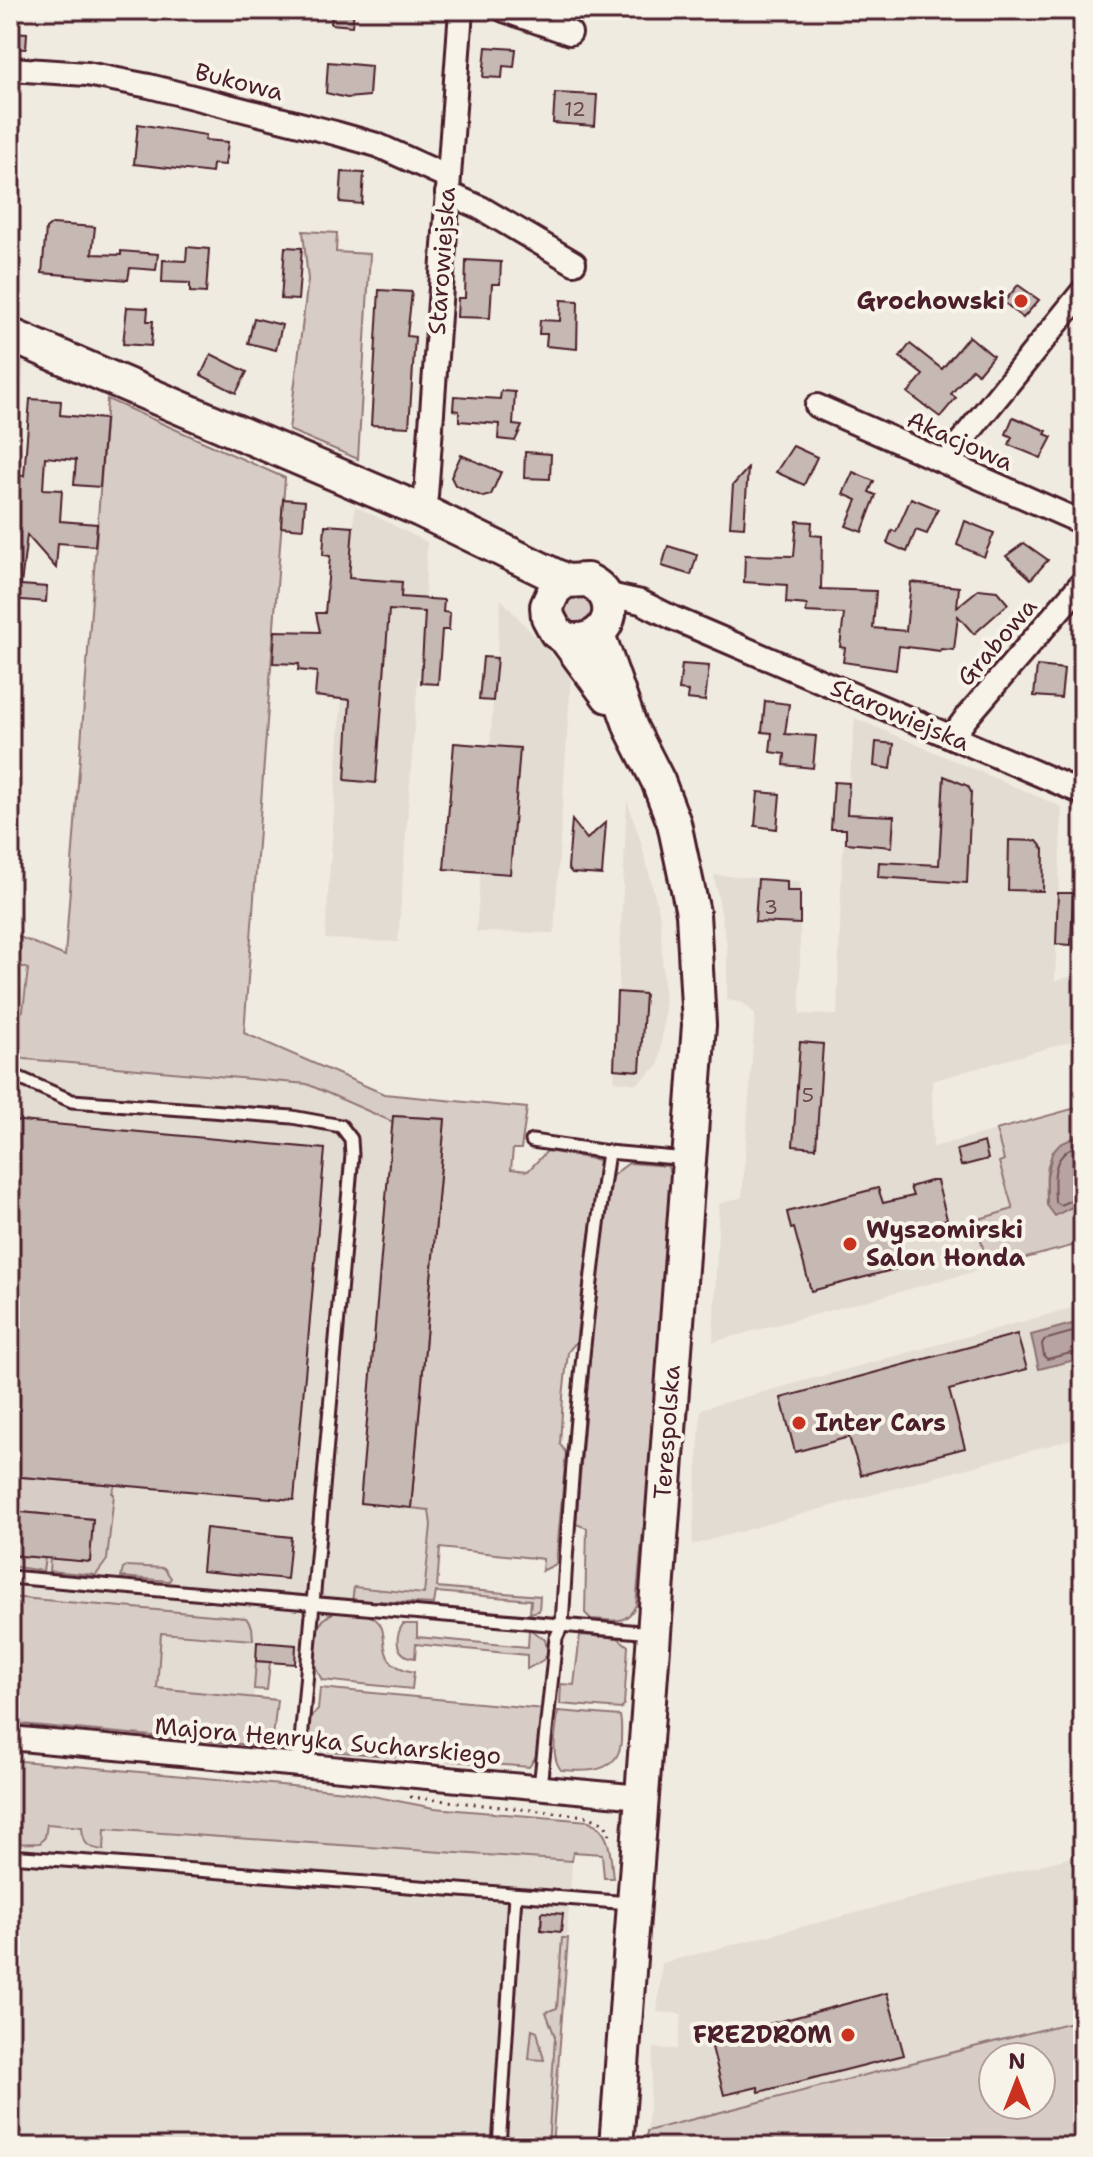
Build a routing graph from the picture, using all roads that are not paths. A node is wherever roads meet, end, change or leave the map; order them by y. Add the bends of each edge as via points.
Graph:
1 (461, 10) edge
2 (504, 10) edge
3 (570, 33) dead end
4 (10, 69) edge
5 (448, 185) junction
6 (574, 263) dead end
7 (1083, 291) edge
8 (10, 335) edge
9 (817, 406) dead end
10 (949, 464) junction
11 (420, 510) junction
12 (1083, 523) edge
13 (1083, 582) edge
14 (557, 594) junction
15 (603, 617) junction
16 (566, 639) junction
17 (631, 728) junction
18 (952, 737) junction
19 (1083, 793) edge
20 (10, 1074) edge
21 (532, 1141) dead end
22 (608, 1152) junction
23 (688, 1159) junction
24 (10, 1577) edge
25 (311, 1604) junction
26 (562, 1625) junction
27 (653, 1633) junction
28 (10, 1738) edge
29 (299, 1764) junction
30 (540, 1787) junction
31 (641, 1797) junction
32 (10, 1856) edge
33 (515, 1895) junction
34 (634, 1903) junction
35 (499, 2147) edge
36 (616, 2147) edge

1 - 5 street, Starowiejska
2 - 3 street
4 - 5 street, Bukowa via 87,74 363,141
5 - 6 street, Bukowa
5 - 11 street, Starowiejska via 426,496
7 - 10 street via 955,449
8 - 11 street
9 - 10 street, Akacjowa
10 - 12 street, Akacjowa
11 - 14 street via 473,537
13 - 18 street, Grabowa
14 - 15 street via 587,580
14 - 16 street via 551,625
15 - 16 street via 585,641
15 - 17 street, Terespolska
15 - 18 street, Starowiejska via 673,618
16 - 17 street, Terespolska
17 - 23 street, Terespolska via 674,823 693,913 699,1025
18 - 19 street, Starowiejska
20 - 25 lane via 72,1101 292,1117 341,1126 351,1139
21 - 22 lane
22 - 23 lane
22 - 26 lane via 571,1475
23 - 27 street, Terespolska
24 - 25 lane
25 - 26 lane
25 - 29 lane
26 - 27 lane
26 - 30 lane via 556,1638
27 - 31 street, Terespolska
28 - 29 street, Majora Henryka Sucharskiego
29 - 30 street, Majora Henryka Sucharskiego
30 - 31 street, Majora Henryka Sucharskiego
31 - 34 street, Terespolska
32 - 33 lane
33 - 34 lane
33 - 35 lane
34 - 36 street, Terespolska

